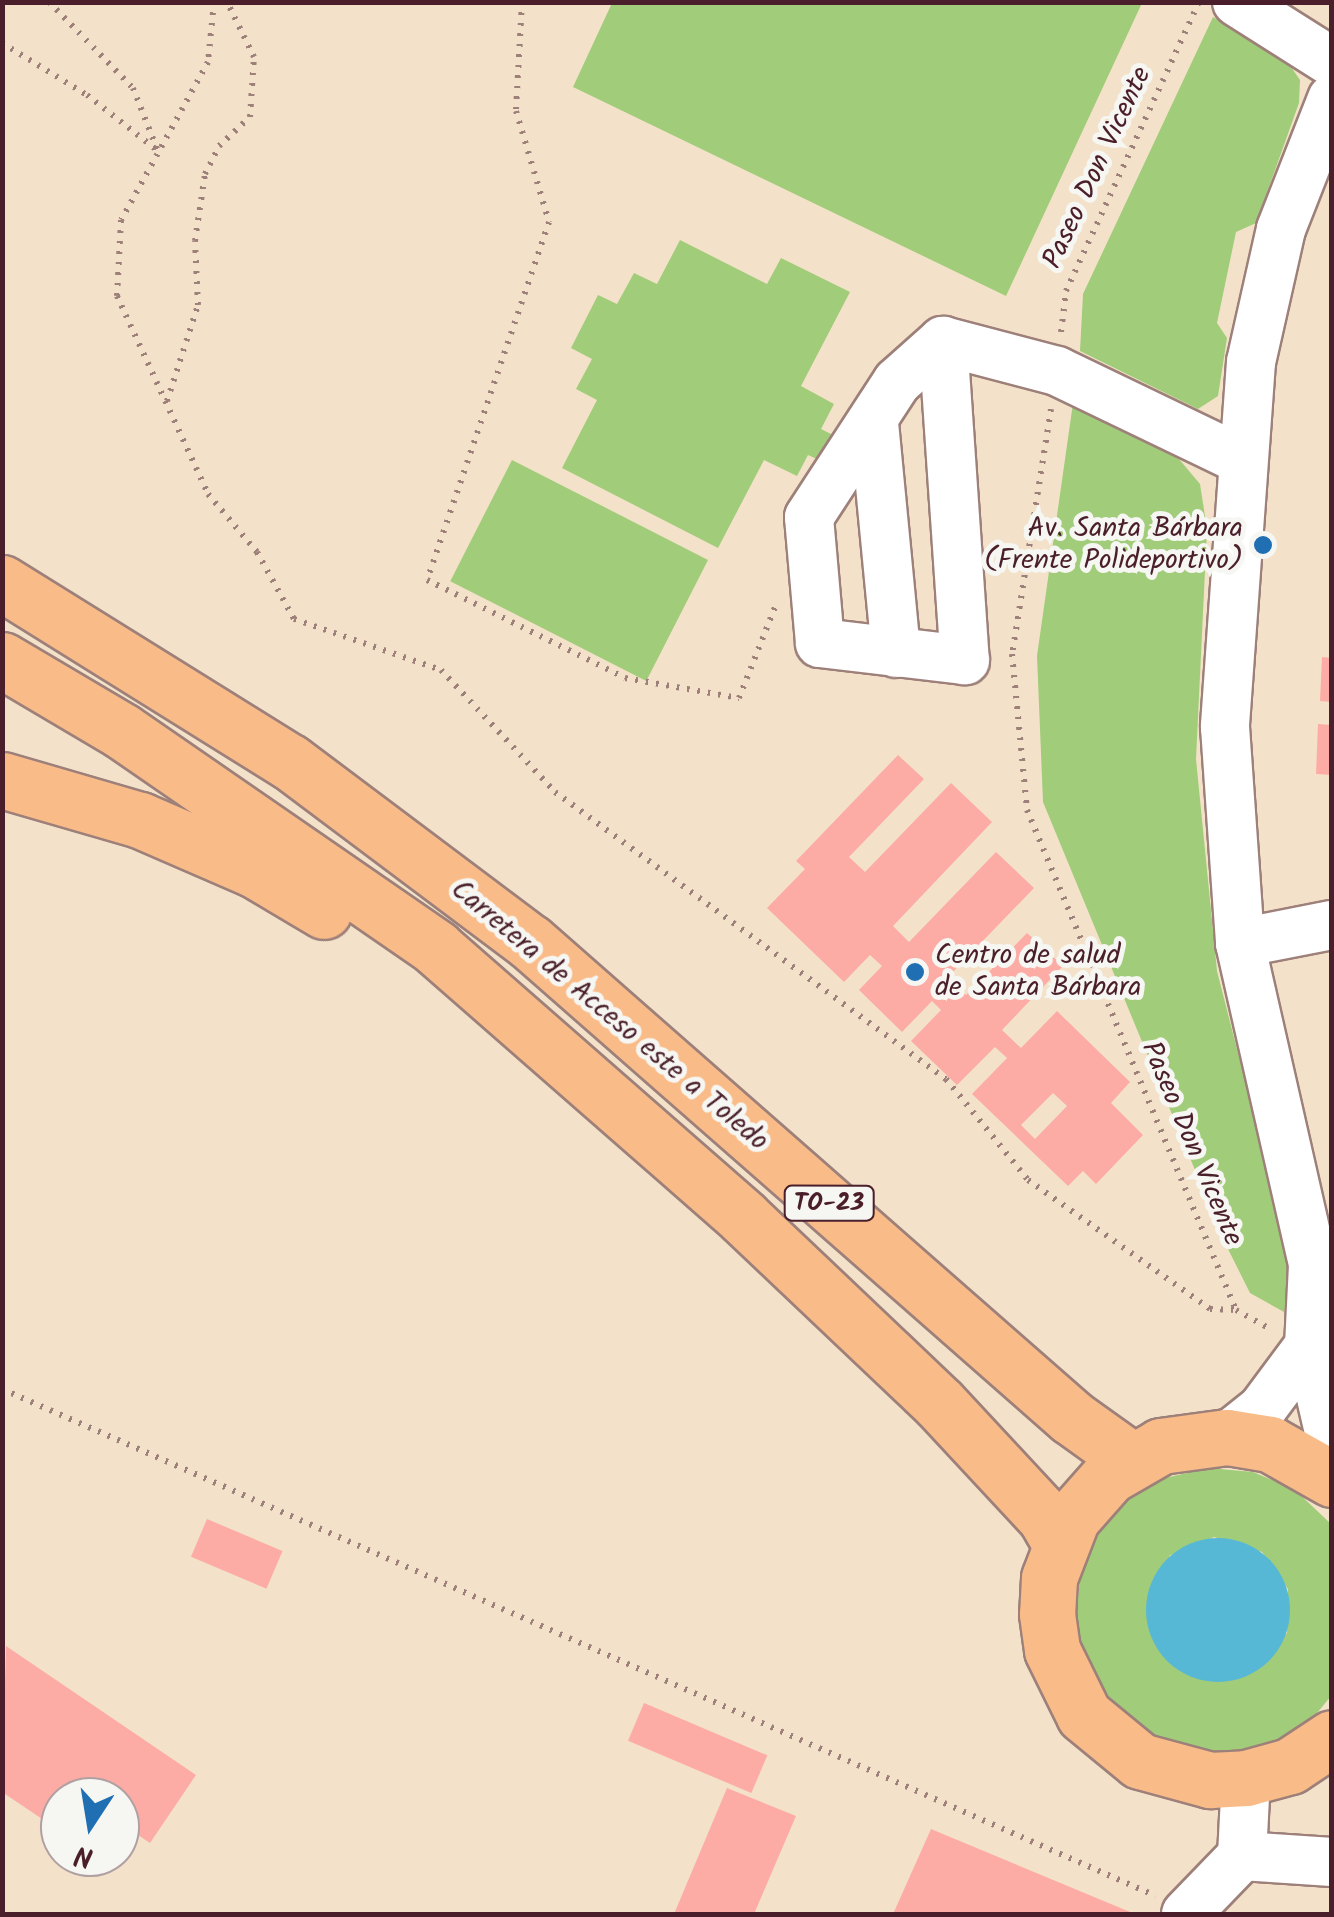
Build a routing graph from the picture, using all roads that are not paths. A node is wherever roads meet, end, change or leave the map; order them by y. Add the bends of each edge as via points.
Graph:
1 (1237, 2) edge
2 (1332, 62) edge
3 (1332, 100) edge
4 (943, 341) junction
5 (874, 423) junction
6 (1242, 460) junction
7 (2, 544) edge
8 (2, 582) edge
9 (896, 652) junction
10 (2, 660) edge
11 (2, 780) edge
12 (2, 801) edge
13 (255, 870) junction
14 (1332, 926) edge
15 (530, 942) junction
16 (1240, 944) junction
17 (520, 1027) junction
18 (1320, 1341) edge
19 (1226, 1436) junction
20 (1332, 1444) edge
21 (1132, 1460) junction
22 (1332, 1480) edge
23 (1060, 1543) junction
24 (1300, 1765) edge
25 (1242, 1856) junction
26 (1332, 1862) edge
27 (1187, 1913) edge

1 - 2 street
3 - 6 street via 1281,229 1251,362
4 - 5 street via 897,382
4 - 6 street via 1057,370
4 - 9 street via 966,660
5 - 9 street
5 - 9 street via 810,517 820,643
6 - 16 street via 1225,727
7 - 15 main road via 217,675 404,806
8 - 15 main road, Carretera de Acceso este a Toledo / TO-23 via 290,762
10 - 17 main road, TO-23 via 122,730 436,948
11 - 13 main road via 140,820
12 - 13 main road
13 - 17 main road
14 - 16 street
15 - 21 main road, Carretera de Acceso este a Toledo / TO-23 via 1071,1417
16 - 18 street via 1313,1265
17 - 23 main road, TO-23 via 743,1218 939,1403
18 - 19 street via 1262,1410
18 - 20 street
19 - 21 main road via 1161,1446
19 - 22 main road via 1270,1444
21 - 23 main road via 1089,1496
23 - 24 main road via 1047,1614 1064,1684 1110,1741 1174,1774
24 - 25 street
25 - 26 street
25 - 27 street

